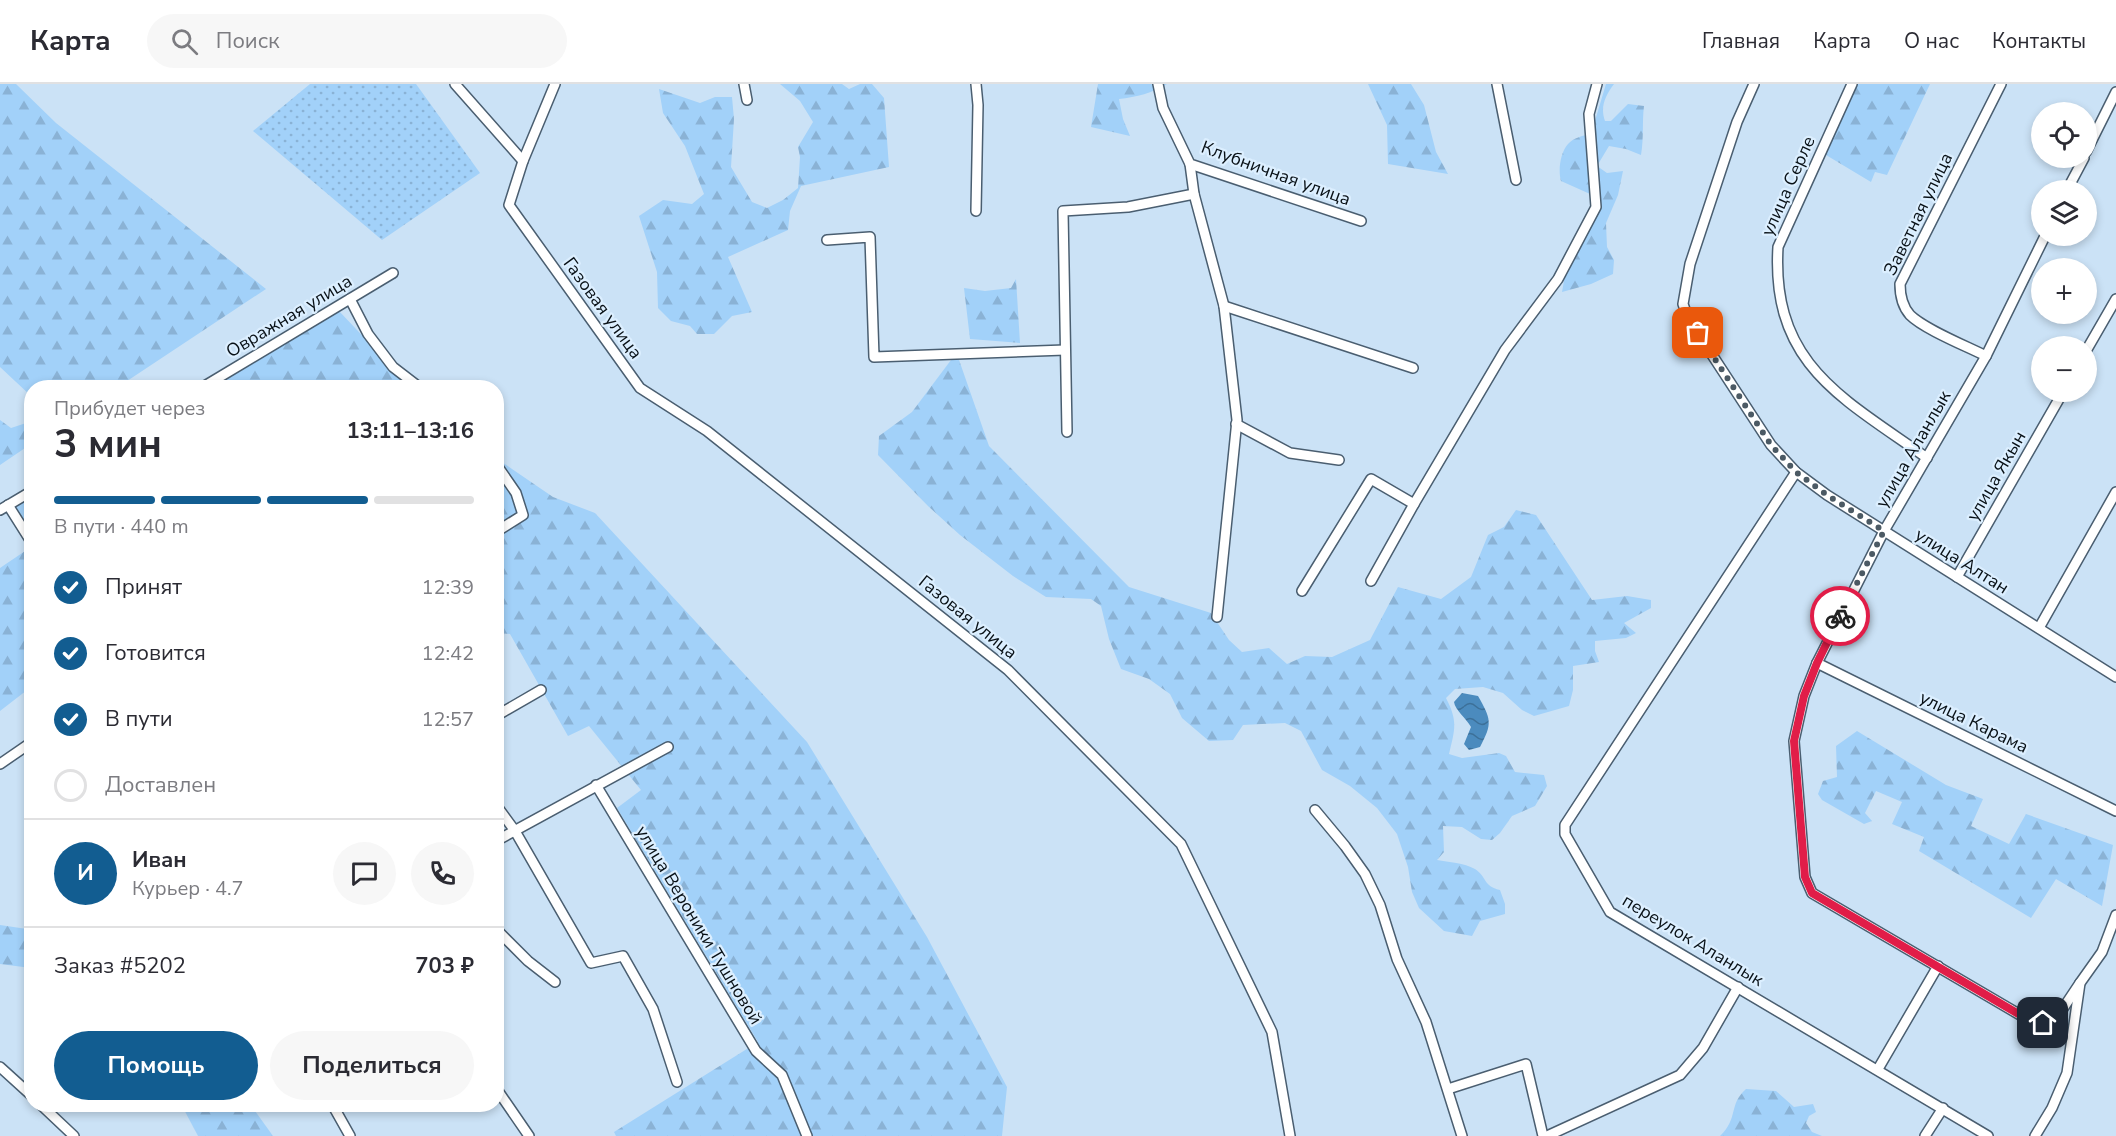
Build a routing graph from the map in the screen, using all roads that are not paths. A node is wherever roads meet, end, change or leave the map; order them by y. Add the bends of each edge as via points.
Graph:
1 (455, 84) edge
2 (555, 84) edge
3 (744, 84) edge
4 (976, 84) edge
5 (1158, 84) edge
6 (1497, 84) edge
7 (1597, 84) edge
8 (1754, 84) edge
9 (1852, 84) edge
10 (2001, 84) edge
11 (2116, 92) edge
12 (747, 100) dead end
13 (2097, 130) edge
14 (523, 161) junction
15 (1190, 164) junction
16 (1516, 180) dead end
17 (1194, 194) junction
18 (976, 212) dead end
19 (1361, 221) dead end
20 (827, 240) dead end
21 (2040, 246) edge
22 (393, 273) dead end
23 (350, 299) junction
24 (2116, 299) edge
25 (1224, 306) junction
26 (2095, 336) edge
27 (1065, 350) junction
28 (1986, 356) junction
29 (1413, 368) dead end
30 (215, 380) edge
31 (410, 380) edge
32 (2057, 402) edge
33 (1236, 424) junction
34 (1067, 432) dead end
35 (1927, 458) junction
36 (1339, 460) dead end
37 (1796, 472) junction
38 (504, 476) edge
39 (2116, 492) edge
40 (24, 496) edge
41 (1414, 504) junction
42 (4, 507) edge
43 (504, 527) edge
44 (1884, 531) junction
45 (24, 533) edge
46 (1957, 577) junction
47 (1371, 581) dead end
48 (1302, 591) dead end
49 (1217, 617) dead end
50 (2039, 628) junction
51 (1817, 663) junction
52 (2116, 676) edge
53 (541, 690) dead end
54 (504, 711) edge
55 (668, 747) dead end
56 (24, 748) edge
57 (0, 764) edge
58 (596, 785) junction
59 (1315, 810) dead end
60 (2116, 811) edge
61 (504, 816) edge
62 (515, 831) junction
63 (504, 837) edge
64 (2116, 915) edge
65 (504, 937) edge
66 (1938, 966) junction
67 (555, 982) dead end
68 (2080, 983) junction
69 (1738, 987) junction
70 (0, 1067) edge
71 (1878, 1069) junction
72 (677, 1082) dead end
73 (24, 1089) edge
74 (1448, 1089) junction
75 (504, 1100) edge
76 (1942, 1108) junction
77 (48, 1112) edge
78 (336, 1112) edge
79 (74, 1136) edge
80 (350, 1136) edge
81 (529, 1136) edge
82 (807, 1136) edge
83 (1290, 1136) edge
84 (1462, 1136) edge
85 (1545, 1136) edge
86 (1925, 1136) edge
87 (1988, 1136) edge
88 (2035, 1136) edge

1 - 14 street
2 - 14 street
3 - 12 street
4 - 18 street
5 - 15 street, Клубничная улица via 1163,108
6 - 16 street
7 - 41 street via 1588,114 1596,207 1558,279 1504,350
8 - 37 street, улица Алтан via 1737,122 1690,264 1683,304 1688,318 1771,445
9 - 35 street, улица Серле via 1778,247 1779,296 1794,342 1813,371 1845,400
10 - 28 street, Заветная улица via 1900,284 1903,305 1910,314
11 - 13 street
14 - 83 street, Газовая улица via 509,205 640,388 707,431 1008,670 1181,844 1272,1032
15 - 17 street
15 - 19 street, Клубничная улица
17 - 25 street
17 - 27 street via 1128,207 1063,211
20 - 27 street via 870,237 874,357
21 - 28 street, улица Аланлык
22 - 23 street, Овражная улица
23 - 30 street, Овражная улица
23 - 31 street via 368,334 393,367
24 - 26 street
25 - 29 street
25 - 33 street
27 - 34 street
28 - 35 street, улица Аланлык
32 - 46 street, улица Якын
33 - 36 street via 1290,453
33 - 49 street
35 - 44 street, улица Аланлык
37 - 44 street, улица Алтан
37 - 69 street, переулок Аланлык via 1564,829 1610,912
38 - 43 street via 516,493 523,515
39 - 50 street
40 - 42 street
41 - 47 street
41 - 48 street via 1371,479
42 - 45 street
44 - 46 street, улица Алтан
44 - 51 street, улица Аланлык
46 - 50 street, улица Алтан
50 - 52 street, улица Алтан
51 - 60 street, улица Карама
51 - 66 street, улица Аланлык via 1804,696 1794,741 1805,877 1812,893
53 - 54 street
55 - 58 street
56 - 57 street
58 - 62 street
58 - 82 street, улица Вероники Тушновой via 756,1051 782,1076
59 - 74 street via 1346,846 1380,905
61 - 62 street
62 - 63 street
62 - 72 street via 591,963 623,956 653,1009
64 - 68 street via 2102,952
65 - 67 street
66 - 68 street, улица Аланлык via 2027,1019 2043,1023 2058,1016
66 - 71 street
68 - 88 street via 2067,1073
69 - 71 street, переулок Аланлык
69 - 85 street via 1703,1048 1680,1075
70 - 73 street
71 - 76 street, переулок Аланлык
74 - 84 street
74 - 85 street via 1526,1064
75 - 81 street
76 - 86 street
76 - 87 street, переулок Аланлык
77 - 79 street
78 - 80 street

